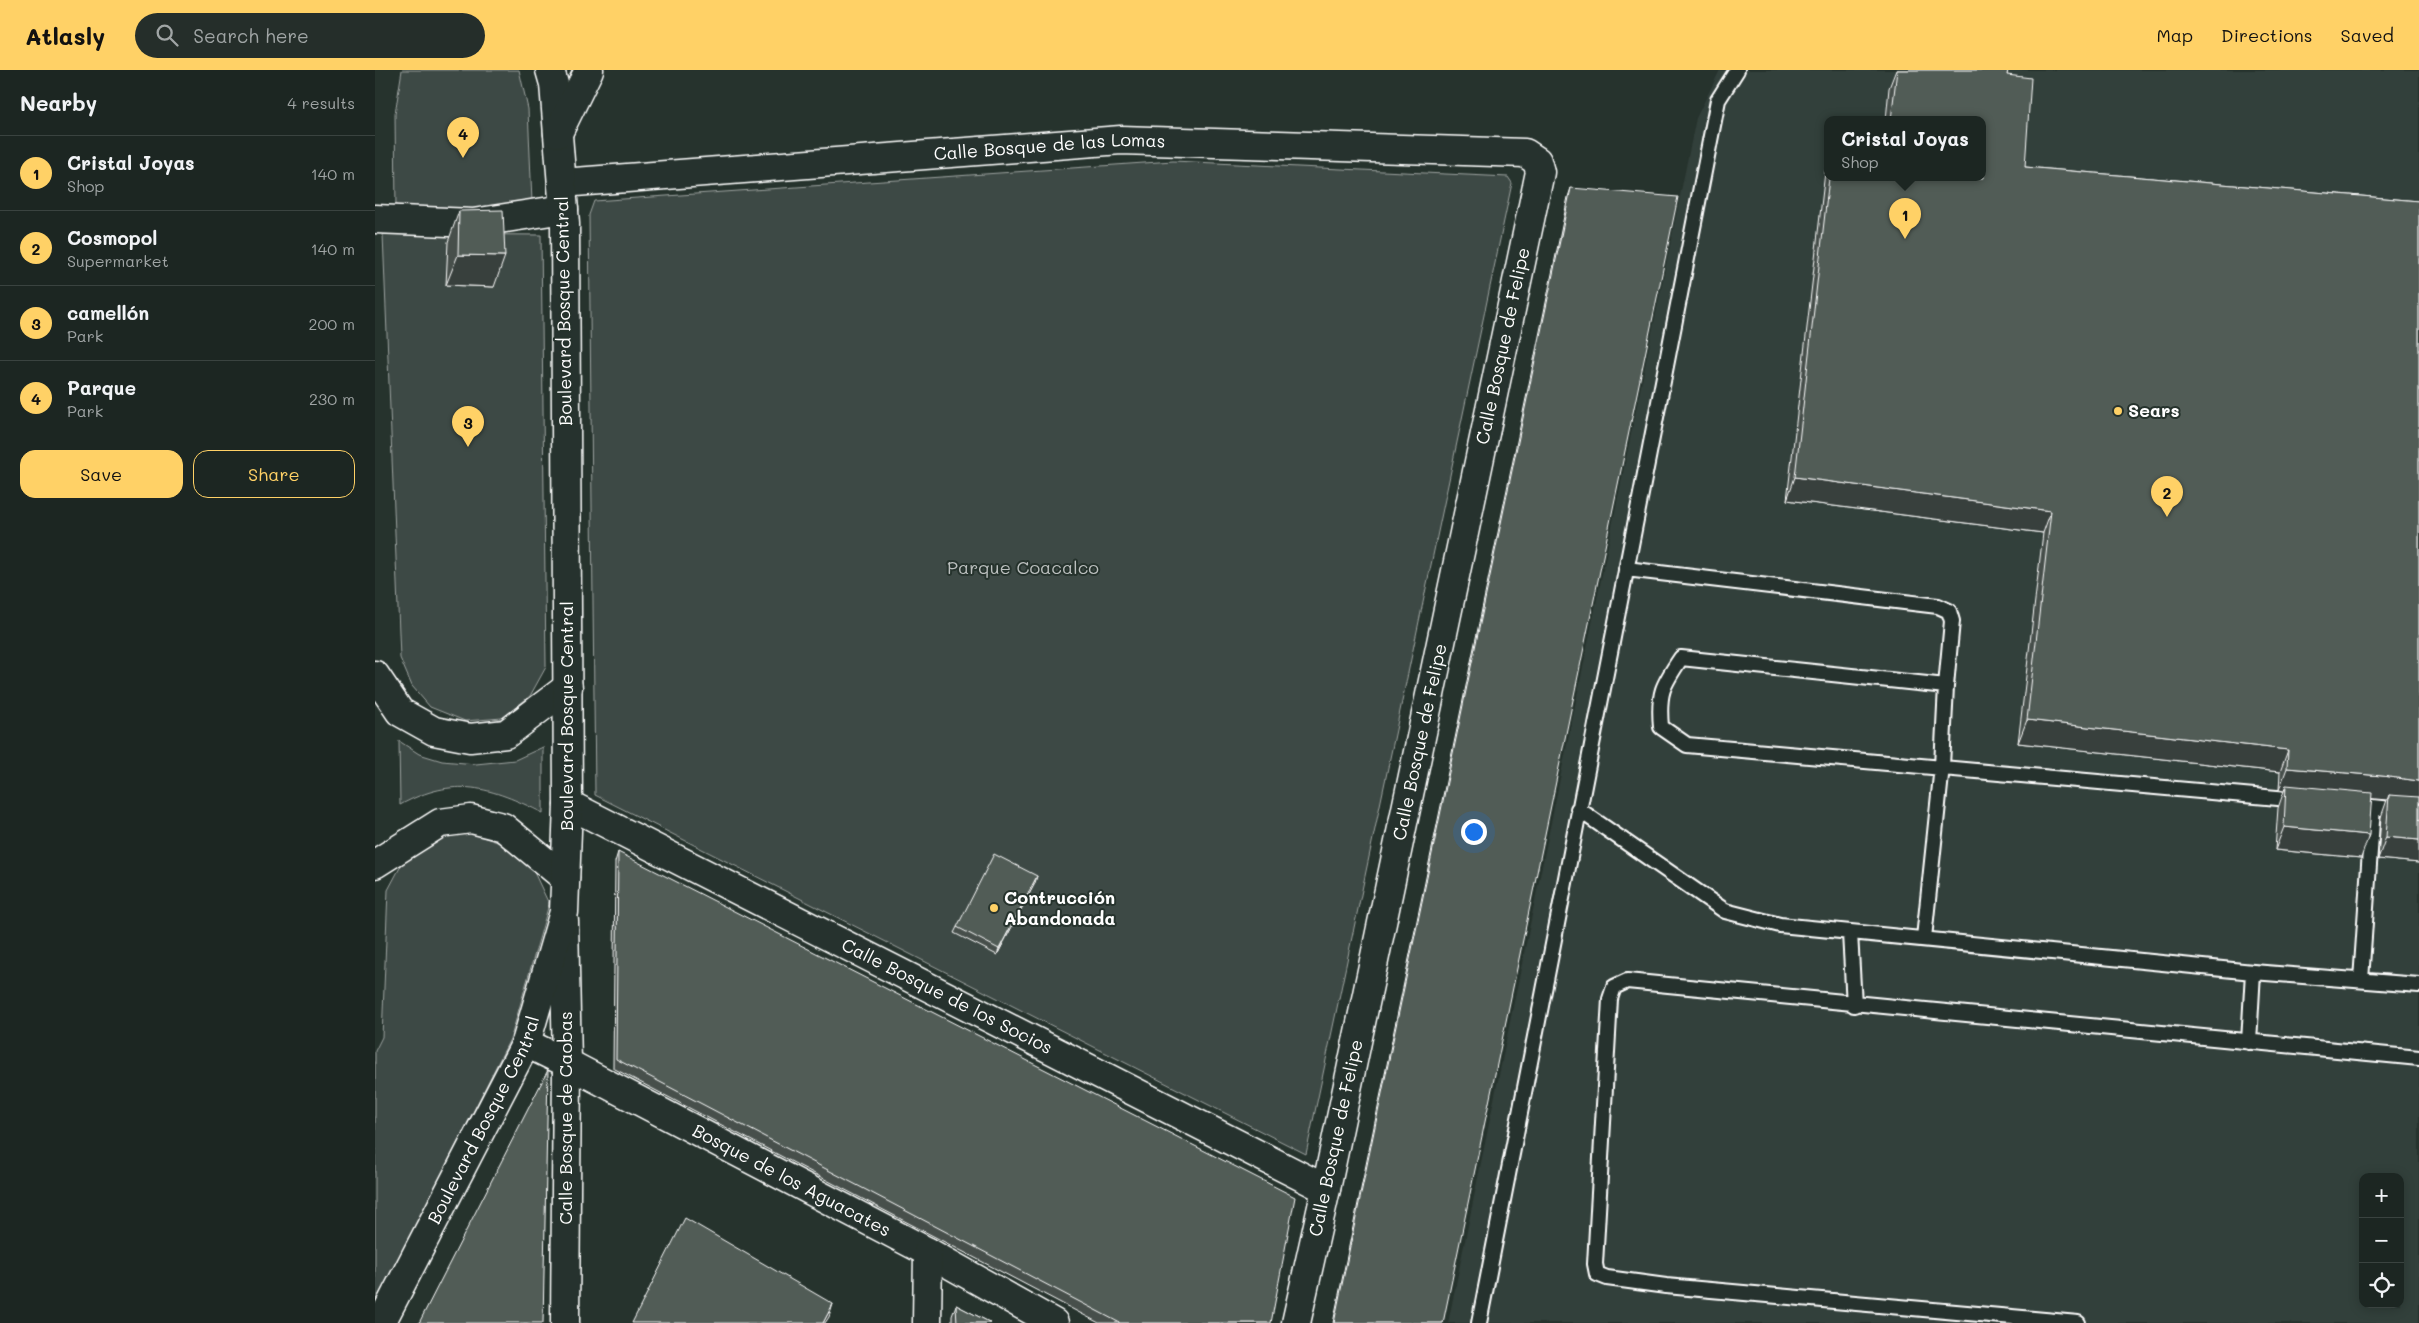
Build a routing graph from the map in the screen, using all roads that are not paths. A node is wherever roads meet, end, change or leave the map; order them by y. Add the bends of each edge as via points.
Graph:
1 (550, 70) edge
2 (589, 70) edge
3 (1737, 70) edge
4 (558, 133) junction
5 (1537, 161) joint
6 (563, 196) junction
7 (375, 219) edge
8 (1626, 570) junction
9 (375, 674) edge
10 (1946, 686) junction
11 (568, 688) junction
12 (1942, 766) junction
13 (2314, 802) edge
14 (568, 804) junction
15 (2344, 804) edge
16 (2373, 807) junction
17 (1578, 809) junction
18 (2419, 812) edge
19 (375, 864) edge
20 (565, 878) junction
21 (564, 912) junction
22 (1850, 933) junction
23 (1923, 938) junction
24 (2253, 972) junction
25 (2361, 980) junction
26 (2419, 985) edge
27 (1854, 1005) junction
28 (2249, 1042) junction
29 (526, 1043) junction
30 (2419, 1058) edge
31 (567, 1062) junction
32 (1326, 1189) junction
33 (928, 1252) junction
34 (381, 1323) edge
35 (565, 1323) edge
36 (927, 1323) edge
37 (1054, 1323) edge
38 (1295, 1323) edge
39 (1479, 1323) edge
40 (2078, 1323) edge

1 - 4 street, Boulevard Bosque Central
2 - 4 street
3 - 8 lane via 1718,100
4 - 6 street, Boulevard Bosque Central
5 - 6 street, Calle Bosque de las Lomas via 1525,154 1121,140
5 - 32 street, Calle Bosque de Felipe via 1540,172
6 - 7 street, Calle Bosque de las Lomas via 473,223
6 - 11 street, Boulevard Bosque Central
8 - 10 lane via 1937,606 1949,611 1952,621
8 - 17 lane
9 - 11 street via 400,712 434,731 470,738 506,734
10 - 12 lane
10 - 12 lane via 1681,658 1666,681 1659,702 1661,727 1687,744
11 - 14 street, Boulevard Bosque Central
12 - 13 lane
12 - 23 lane
14 - 20 street, Boulevard Bosque Central
14 - 32 street, Calle Bosque de los Socios
15 - 16 lane
16 - 18 lane
16 - 25 lane
17 - 22 lane via 1725,912 1780,925
17 - 39 lane
19 - 20 street via 440,823 471,819 503,827
20 - 21 street, Boulevard Bosque Central
21 - 29 street, Boulevard Bosque Central
21 - 31 street, Calle Bosque de Caobas
22 - 23 lane
22 - 27 lane
23 - 24 lane
24 - 25 lane
24 - 28 lane
25 - 26 lane
27 - 28 lane
27 - 40 lane via 1627,982 1614,987 1609,1009 1597,1274 1666,1286
28 - 30 lane
29 - 31 street, Bosque de los Aguacates
29 - 34 street, Boulevard Bosque Central
31 - 33 street, Bosque de los Aguacates
31 - 35 street, Calle Bosque de Caobas
32 - 38 street, Calle Bosque de Felipe
33 - 36 street
33 - 37 street, Bosque de los Aguacates

